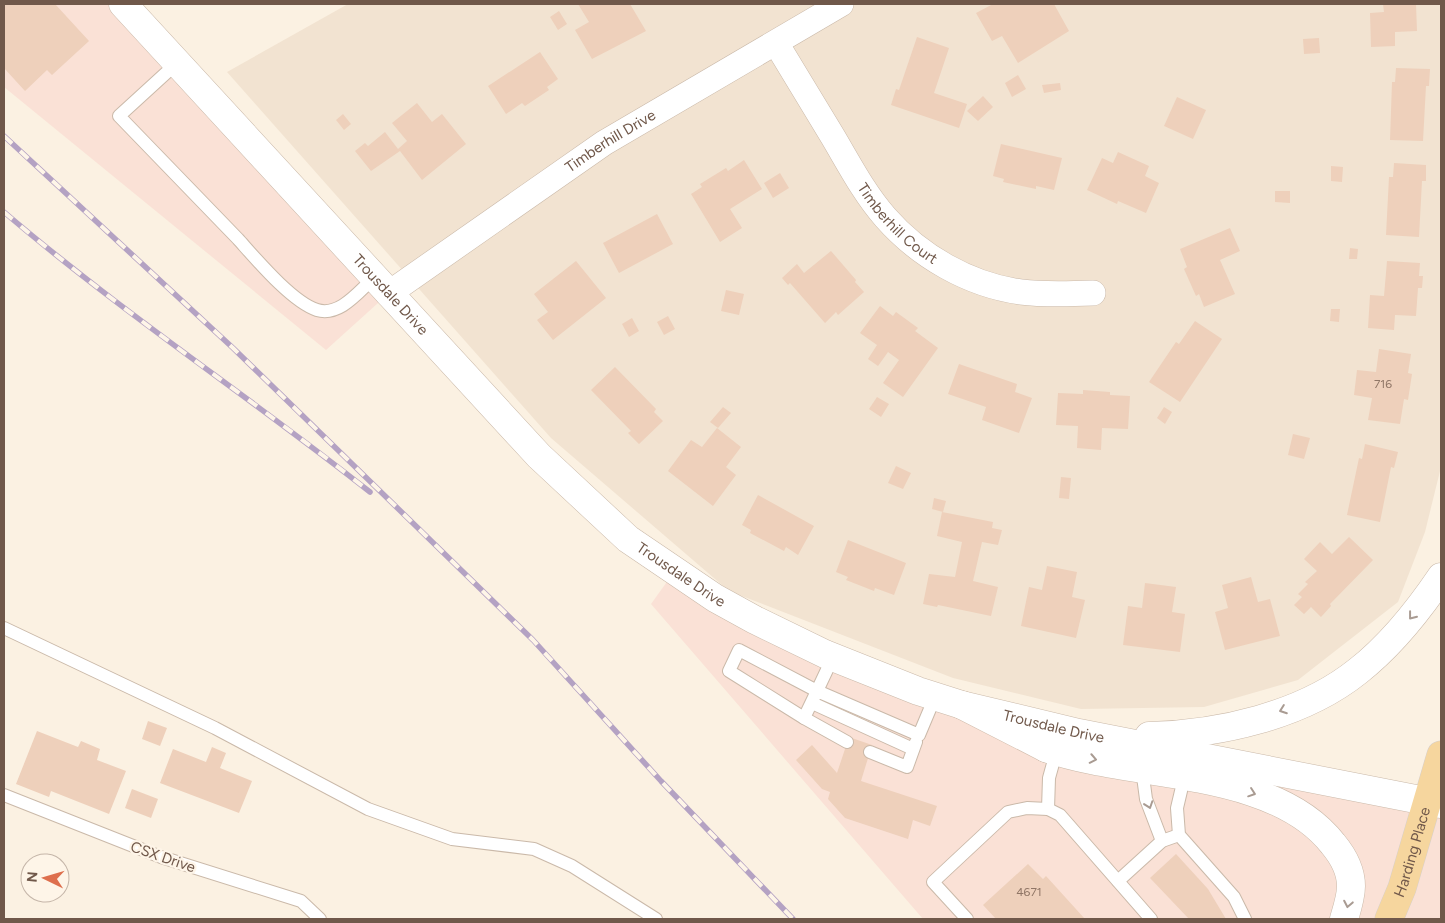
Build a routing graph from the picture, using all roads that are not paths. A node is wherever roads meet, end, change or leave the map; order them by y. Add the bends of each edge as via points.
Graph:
1 (123, 4) edge
2 (841, 4) edge
3 (776, 43) junction
4 (177, 63) junction
5 (381, 286) junction
6 (1093, 293) dead end
7 (1441, 576) edge
8 (4, 628) edge
9 (833, 657) junction
10 (936, 696) junction
11 (814, 697) junction
12 (804, 718) junction
13 (919, 735) junction
14 (1099, 737) junction
15 (847, 742) dead end
16 (1054, 743) junction
17 (913, 749) junction
18 (870, 752) dead end
19 (1441, 755) edge
20 (1186, 765) junction
21 (1142, 769) junction
22 (4, 795) edge
23 (1434, 803) edge
24 (1048, 810) junction
25 (1179, 835) junction
26 (1162, 841) junction
27 (1118, 881) junction
28 (320, 919) edge
29 (656, 919) edge
30 (967, 919) edge
31 (1151, 919) edge
32 (1245, 919) edge
33 (1344, 919) edge
34 (1389, 919) edge

1 - 4 street, Trousdale Drive
2 - 3 street, Timberhill Drive
3 - 5 street, Timberhill Drive via 604,143
3 - 6 street, Timberhill Court via 865,190 884,216 931,258 989,285 1020,292
4 - 5 street, Trousdale Drive
4 - 5 lane via 119,116 273,276 306,304 317,310 336,309
5 - 9 street, Trousdale Drive via 539,456 628,539 715,598
7 -> 14 street via 1384,648 1347,680 1304,703 1242,723 1196,733
8 - 29 lane via 215,728 368,809 452,839 534,848 572,866
9 - 10 street, Trousdale Drive
9 - 11 lane
10 - 13 lane
10 - 16 street, Trousdale Drive
11 - 12 lane
11 - 12 lane via 739,650 729,671
11 - 13 lane
11 - 17 lane
12 - 15 lane
13 - 17 lane
14 - 16 street, Trousdale Drive
14 - 20 street, Trousdale Drive
16 -> 21 street
16 - 24 lane
17 - 18 lane via 907,767
19 - 23 main road, Harding Place
20 - 21 street
20 - 23 street, Trousdale Drive
20 - 25 lane via 1177,808
20 -> 33 street via 1286,806 1320,828 1341,854 1350,878
21 -> 26 lane via 1146,799
22 - 28 lane, CSX Drive via 161,857 302,901
23 - 34 main road, Harding Place
24 - 27 lane via 1060,815
24 - 30 lane via 1027,808 1008,812 933,882
25 - 26 lane
25 - 32 lane via 1234,896
26 - 27 lane
27 - 31 lane

